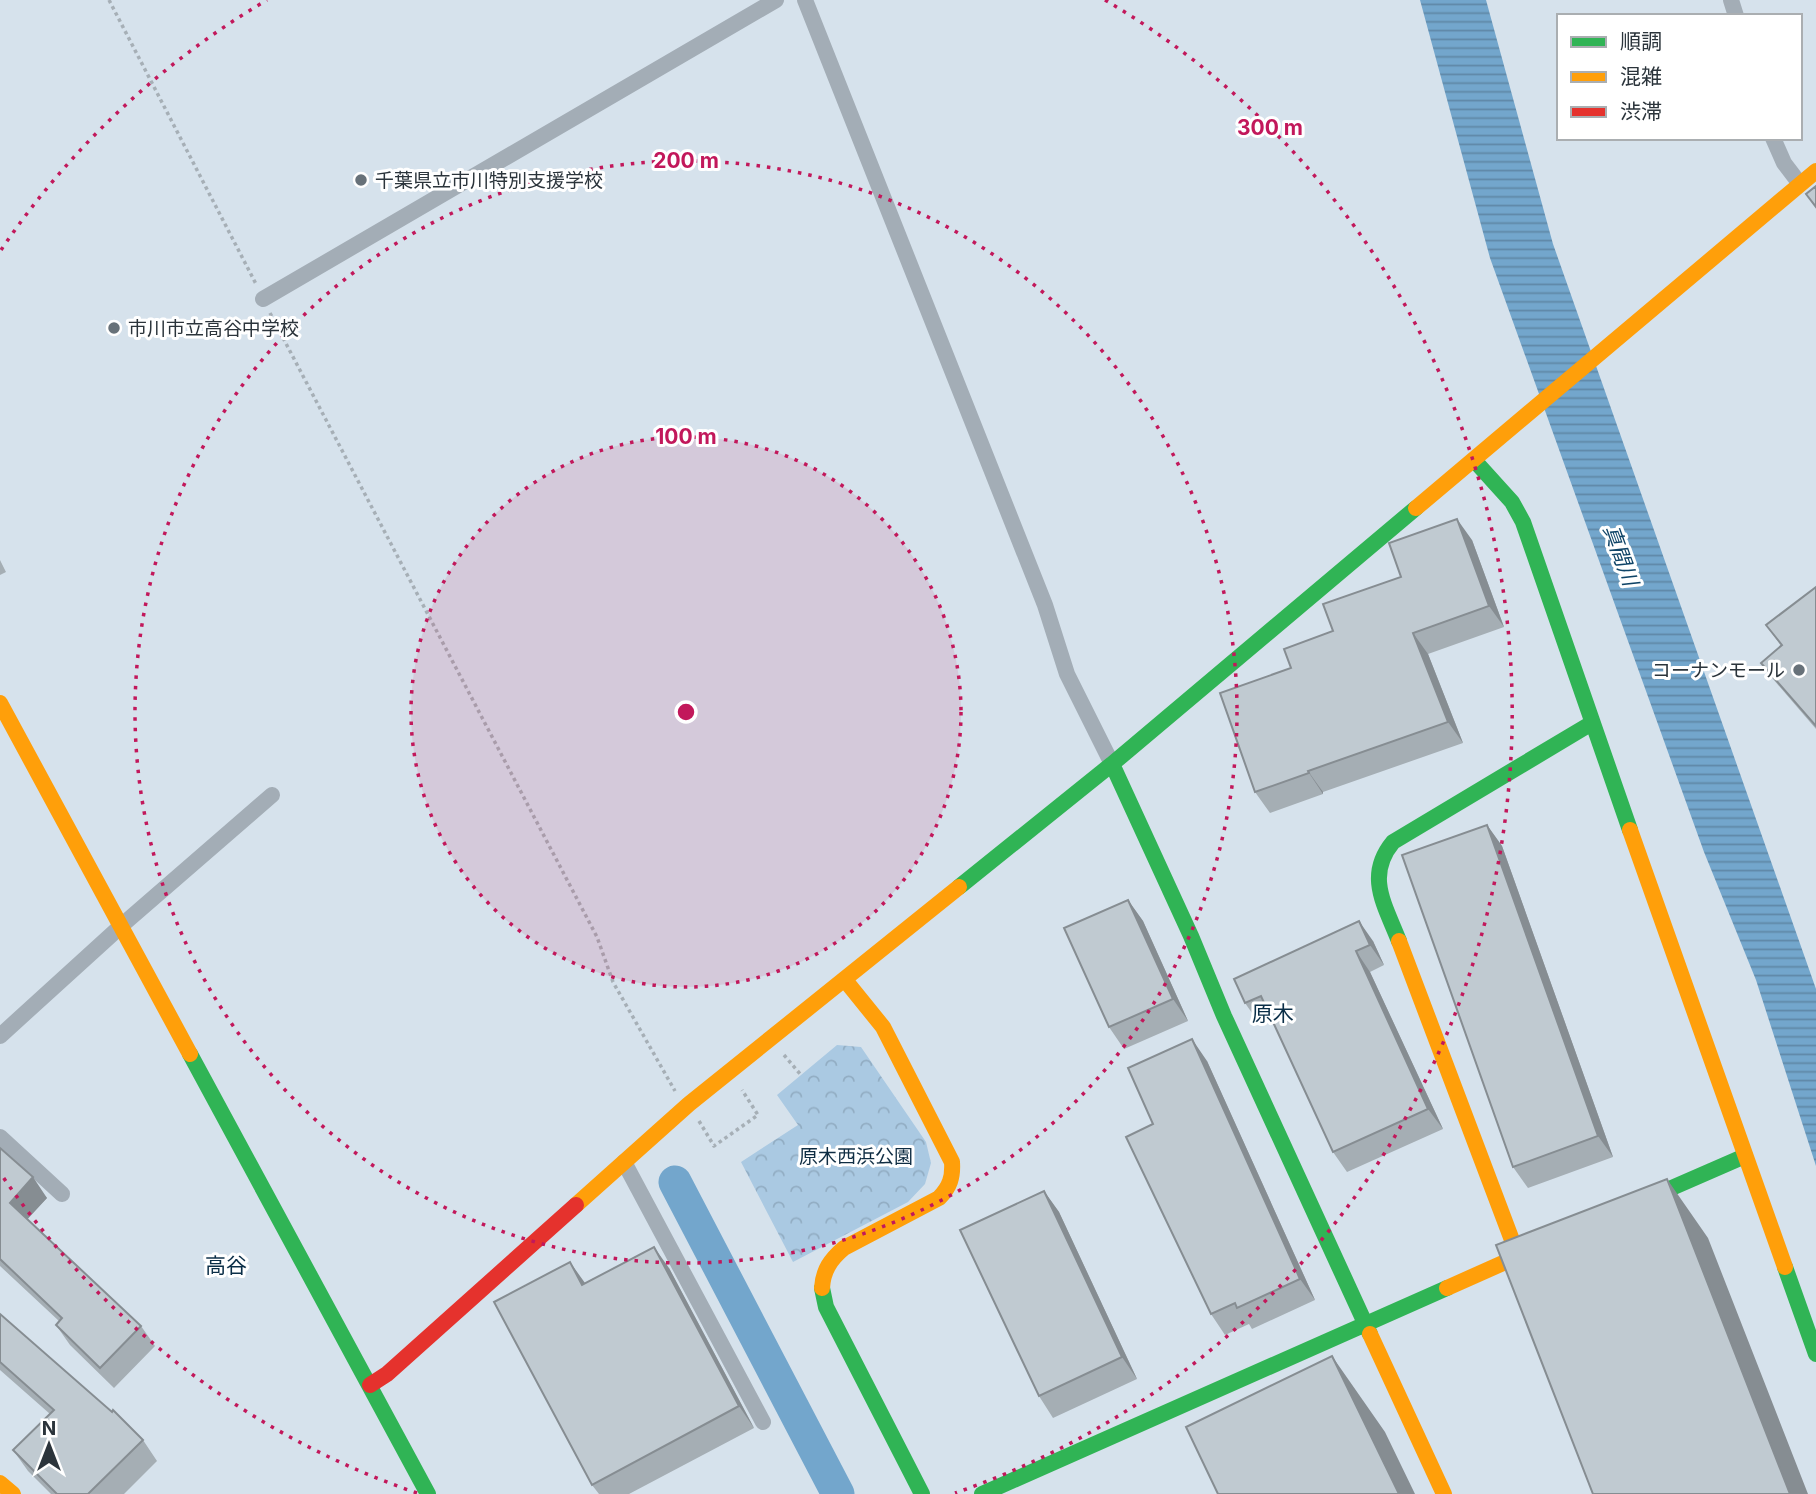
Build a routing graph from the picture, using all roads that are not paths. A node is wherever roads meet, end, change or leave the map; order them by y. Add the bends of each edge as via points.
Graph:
1 (776, 0) edge
2 (805, 0) edge
3 (1774, 140) edge
4 (1816, 171) edge
5 (1800, 184) junction
6 (263, 299) road end
7 (1474, 460) junction
8 (0, 703) edge
9 (1592, 723) junction
10 (1112, 764) junction
11 (272, 795) dead end
12 (121, 926) junction
13 (845, 980) junction
14 (0, 1036) edge
15 (0, 1137) edge
16 (1745, 1156) junction
17 (624, 1162) junction
18 (62, 1194) dead end
19 (1631, 1206) edge
20 (1543, 1245) edge
21 (1518, 1256) junction
22 (1367, 1323) junction
23 (1816, 1353) edge
24 (370, 1385) junction
25 (763, 1422) dead end
26 (0, 1483) edge
27 (13, 1494) edge
28 (428, 1494) edge
29 (922, 1494) edge
30 (982, 1494) edge
31 (1444, 1494) edge

1 - 6 street
2 - 10 street via 1045,605 1067,674
3 - 5 street
4 - 5 street
5 - 7 street
7 - 9 street via 1519,512
7 - 10 street
8 - 12 street
9 - 16 street
9 - 21 street via 1393,842 1377,870 1378,889
10 - 13 street
10 - 22 street
11 - 12 street
12 - 14 street
12 - 24 street
13 - 17 street via 686,1106
13 - 29 street via 883,1027 952,1162 948,1190 844,1248 825,1268 822,1281 826,1307
15 - 18 street
16 - 19 street
16 - 23 street
17 - 24 street
17 - 25 street
20 - 21 street
21 - 22 street
22 - 30 street
22 - 31 street
24 - 28 street
26 - 27 street

